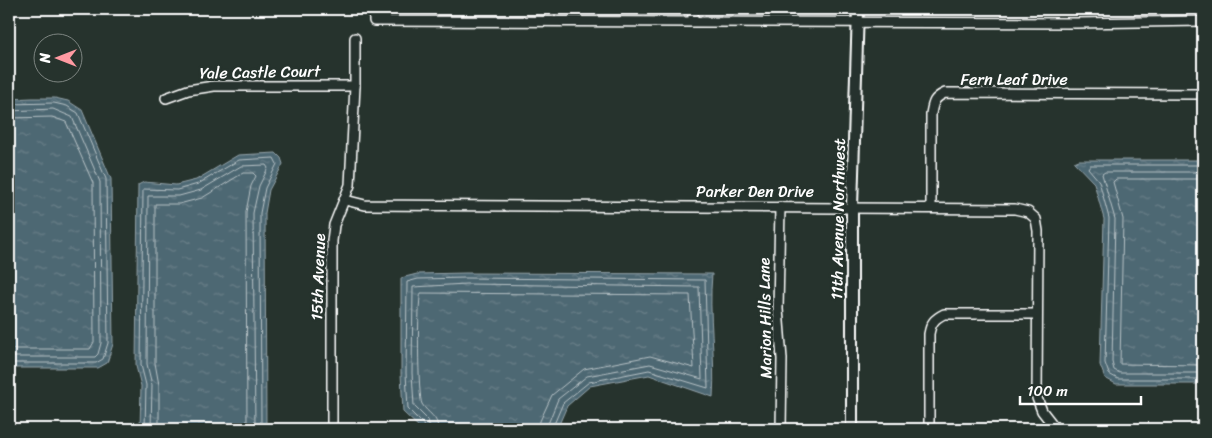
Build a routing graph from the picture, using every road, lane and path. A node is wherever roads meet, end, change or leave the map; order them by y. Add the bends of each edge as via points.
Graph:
1 (374, 9) edge
2 (694, 9) edge
3 (858, 9) edge
4 (694, 21) junction
5 (1203, 21) edge
6 (858, 22) junction
7 (355, 38) dead end
8 (355, 86) junction
9 (1203, 94) edge
10 (166, 98) dead end
11 (345, 200) junction
12 (852, 206) junction
13 (780, 207) junction
14 (931, 208) junction
15 (1036, 314) junction
16 (332, 429) edge
17 (781, 429) edge
18 (852, 429) edge
19 (929, 429) edge
20 (1056, 429) edge

1 - 4 street via 374,21
2 - 4 street
3 - 6 street, 11th Avenue Northwest
4 - 6 street
5 - 6 street
6 - 12 street, 11th Avenue Northwest
7 - 8 street, 15th Avenue
8 - 10 street, Yale Castle Court via 214,86
8 - 11 street, 15th Avenue via 350,185
9 - 14 street, Fern Leaf Drive via 938,96 931,114
11 - 13 street, Parker Den Drive via 365,205
11 - 16 street, 15th Avenue via 334,225 332,241
12 - 13 street, Parker Den Drive
12 - 14 street, Parker Den Drive
12 - 18 street, 11th Avenue Northwest
13 - 17 street, Marion Hills Lane
14 - 15 street, Parker Den Drive via 1015,209 1028,212 1036,219
15 - 19 street via 944,314 935,319 928,334
15 - 20 street, Parker Den Drive via 1037,398 1042,411

